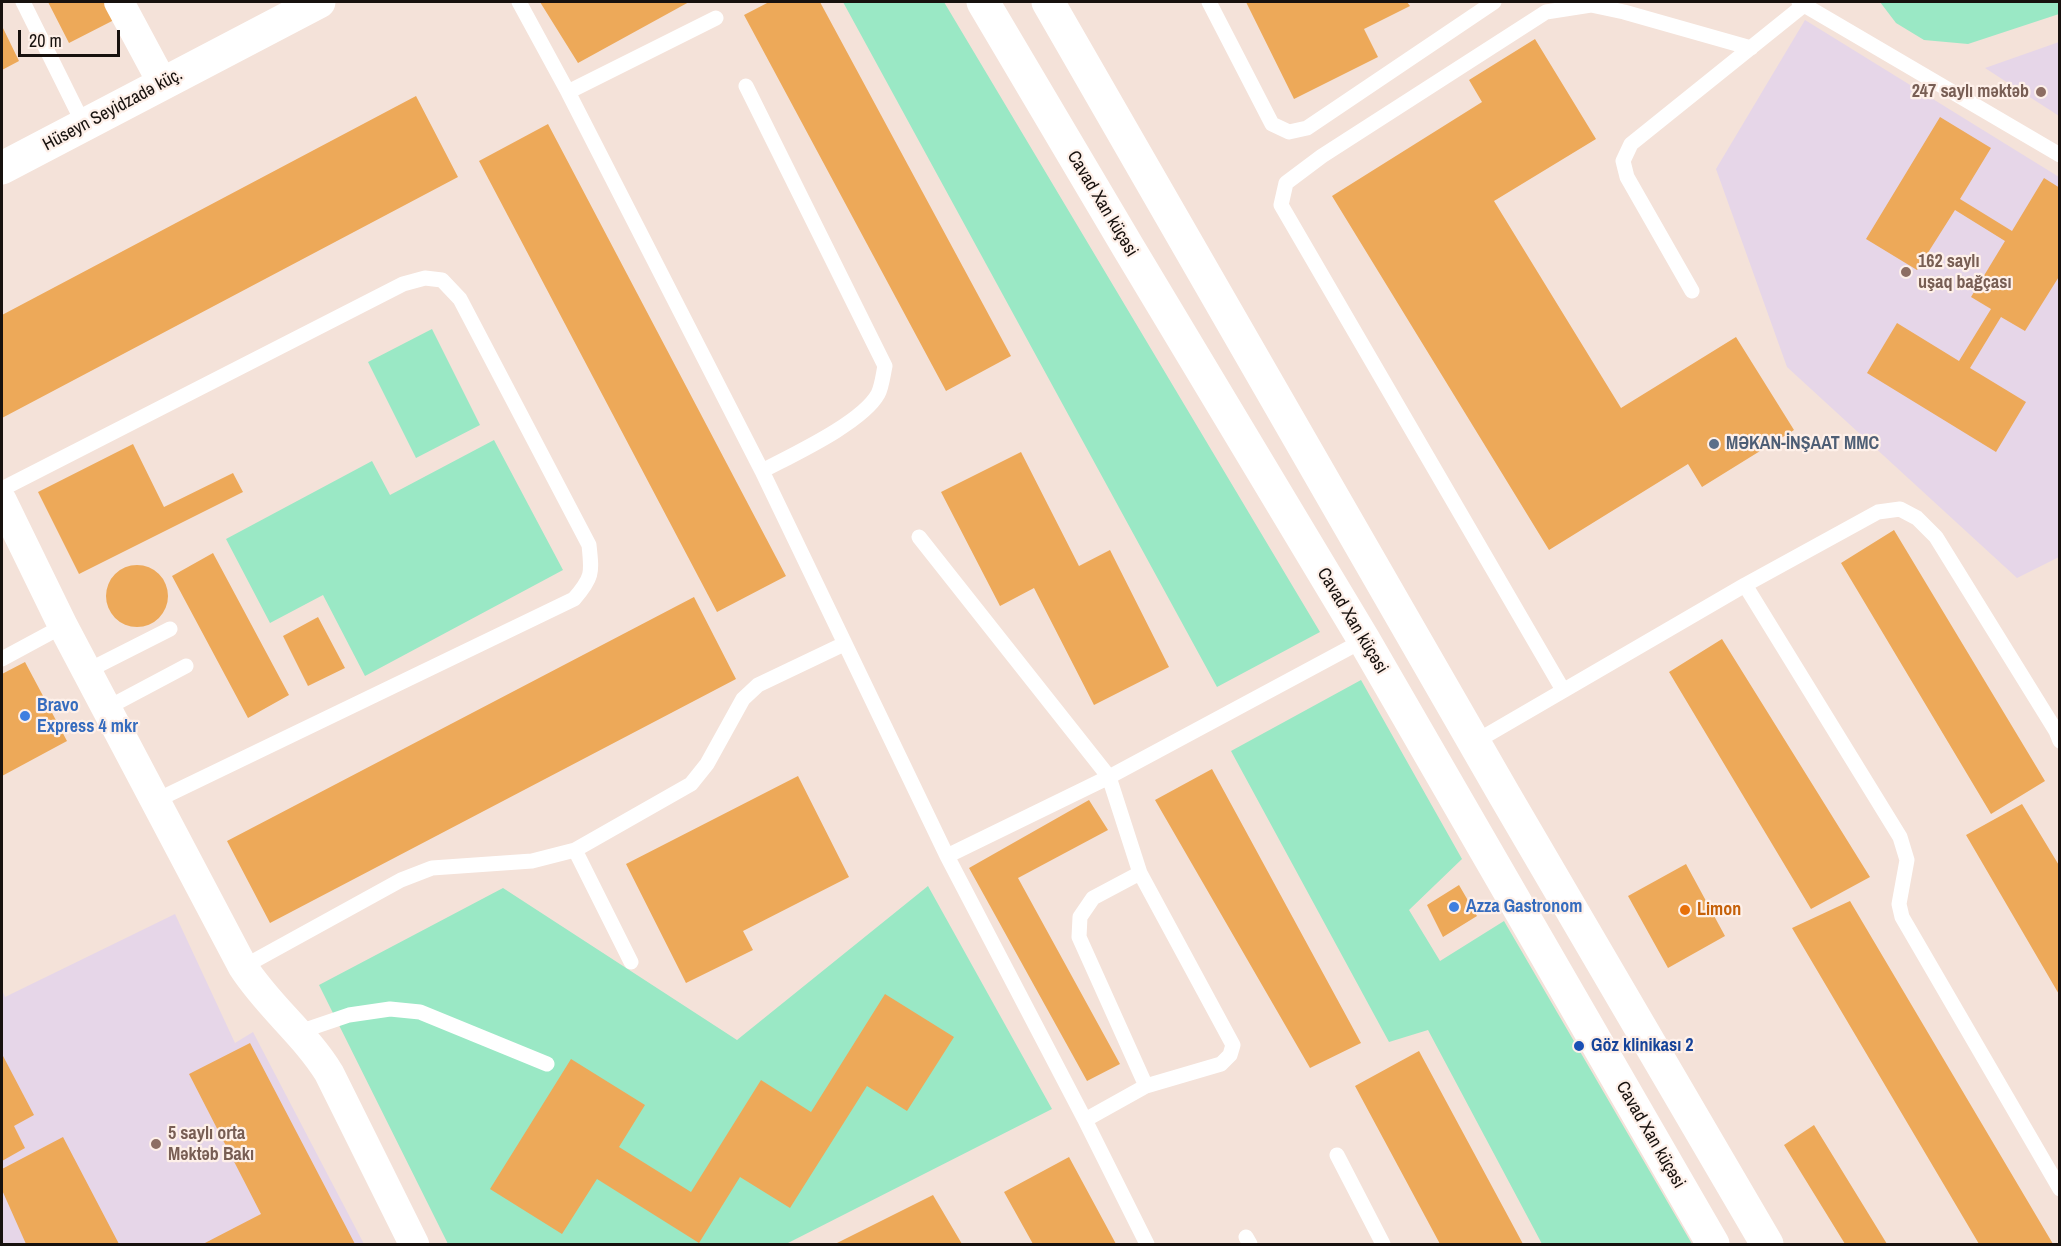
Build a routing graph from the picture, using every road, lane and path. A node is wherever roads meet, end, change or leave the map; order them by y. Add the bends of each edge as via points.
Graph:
1 (23, 2) edge
2 (119, 2) edge
3 (319, 2) edge
4 (519, 2) edge
5 (983, 2) edge
6 (1048, 2) edge
7 (1209, 2) edge
8 (1494, 2) edge
9 (1802, 3) edge
10 (716, 18) dead end
11 (1751, 48) junction
12 (163, 84) junction
13 (746, 86) dead end
14 (568, 92) junction
15 (84, 125) junction
16 (2060, 155) edge
17 (2, 168) edge
18 (1692, 291) dead end
19 (762, 471) junction
20 (2, 489) edge
21 (2, 501) edge
22 (919, 537) dead end
23 (1745, 585) junction
24 (63, 626) junction
25 (170, 629) dead end
26 (1364, 640) junction
27 (844, 644) junction
28 (2, 658) edge
29 (186, 666) dead end
30 (87, 671) junction
31 (1563, 690) junction
32 (107, 708) junction
33 (2060, 741) edge
34 (1475, 742) junction
35 (1109, 777) junction
36 (154, 801) junction
37 (575, 850) junction
38 (947, 856) junction
39 (1140, 873) junction
40 (631, 962) dead end
41 (243, 968) junction
42 (299, 1032) junction
43 (547, 1064) dead end
44 (1146, 1086) junction
45 (1085, 1120) junction
46 (1337, 1155) dead end
47 (2060, 1190) edge
48 (414, 1245) edge
49 (1147, 1245) edge
50 (1383, 1245) edge
51 (1713, 1245) edge
52 (1767, 1245) edge

1 - 15 lane
2 - 12 street
3 - 12 street, Hüseyn Seyidzadə küç.
4 - 14 lane
5 - 26 street, Cavad Xan küçəsi
6 - 34 street
7 - 8 lane via 1272,124 1289,132 1307,128
9 - 11 lane
9 - 16 lane
10 - 14 lane
11 - 18 lane via 1631,144 1623,161 1627,177
11 - 31 lane via 1591,5 1546,12 1286,183 1281,205
12 - 15 street, Hüseyn Seyidzadə küç.
13 - 19 lane via 885,366 879,392 850,422
14 - 19 lane
15 - 17 street, Hüseyn Seyidzadə küç.
19 - 27 lane
20 - 36 lane via 403,284 425,278 442,280 460,299 589,545 588,584 574,599
21 - 24 street
22 - 35 lane
23 - 31 lane
23 - 33 lane via 1878,512 1900,508 1936,537
23 - 47 lane via 1900,837 1907,860 1899,904 1902,917
24 - 28 lane
24 - 30 street
25 - 30 lane
26 - 35 lane
26 - 51 street, Cavad Xan küçəsi
27 - 37 lane via 758,685 743,699 707,764 691,784
27 - 38 lane
29 - 32 lane
30 - 32 street
31 - 34 lane
32 - 36 street
34 - 52 street
35 - 38 lane
35 - 39 lane
36 - 41 street
37 - 40 lane
37 - 41 lane via 532,861 432,868 401,880
38 - 45 lane
39 - 44 lane via 1093,898 1080,917 1079,937
39 - 44 lane via 1233,1045 1221,1064
41 - 42 street via 257,989
42 - 43 lane via 349,1015 390,1010 420,1012
42 - 48 street via 330,1072
44 - 45 lane
45 - 49 lane
46 - 50 lane

